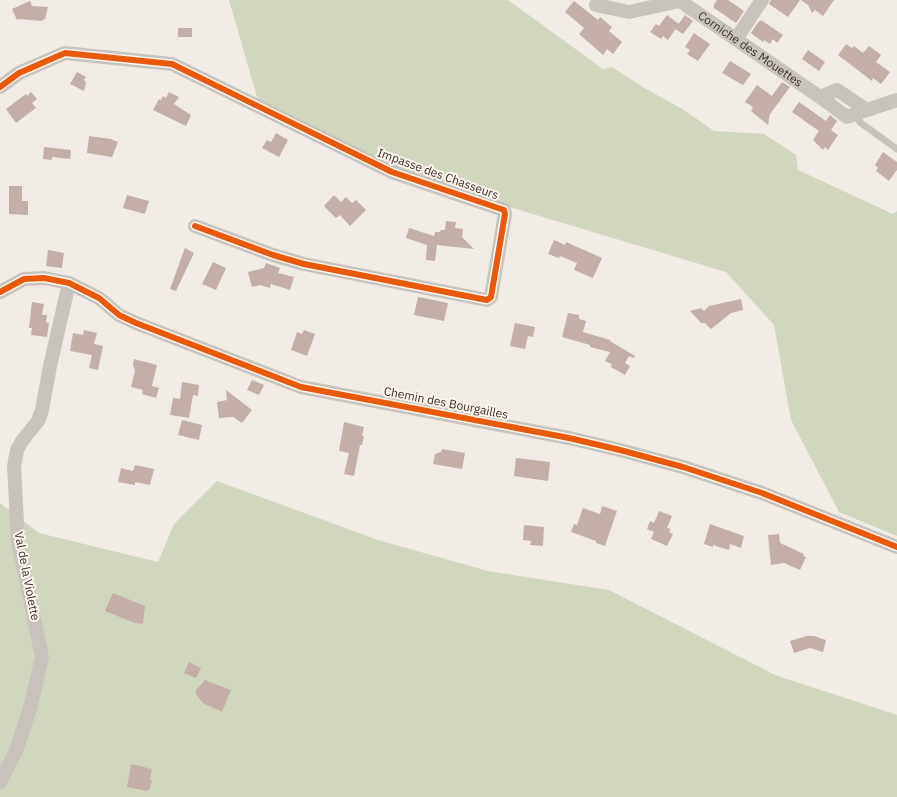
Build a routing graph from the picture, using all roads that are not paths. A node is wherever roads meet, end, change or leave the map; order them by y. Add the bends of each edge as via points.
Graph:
1 (762, 0) edge
2 (596, 5) dead end
3 (736, 39) junction
4 (0, 87) edge
5 (897, 100) edge
6 (860, 112) junction
7 (897, 149) edge
8 (195, 226) dead end
9 (69, 283) junction
10 (0, 292) edge
11 (897, 546) edge
12 (0, 782) edge

1 - 3 street
2 - 3 street, Corniche des Mouettes via 629,12 680,1
3 - 6 street, Corniche des Mouettes via 820,97 837,90
4 - 8 street, Impasse des Chasseurs via 19,72 65,53 172,64 384,169 504,210 505,214 491,297 487,300 304,264
5 - 6 street
6 - 7 lane via 861,123
9 - 10 street, Chemin des Bourgailles via 44,278 24,279
9 - 11 street, Chemin des Bourgailles via 136,323 301,387 620,450 762,493
9 - 12 street, Val de la Violette via 42,410 17,450 14,466 18,541 42,657 16,751

